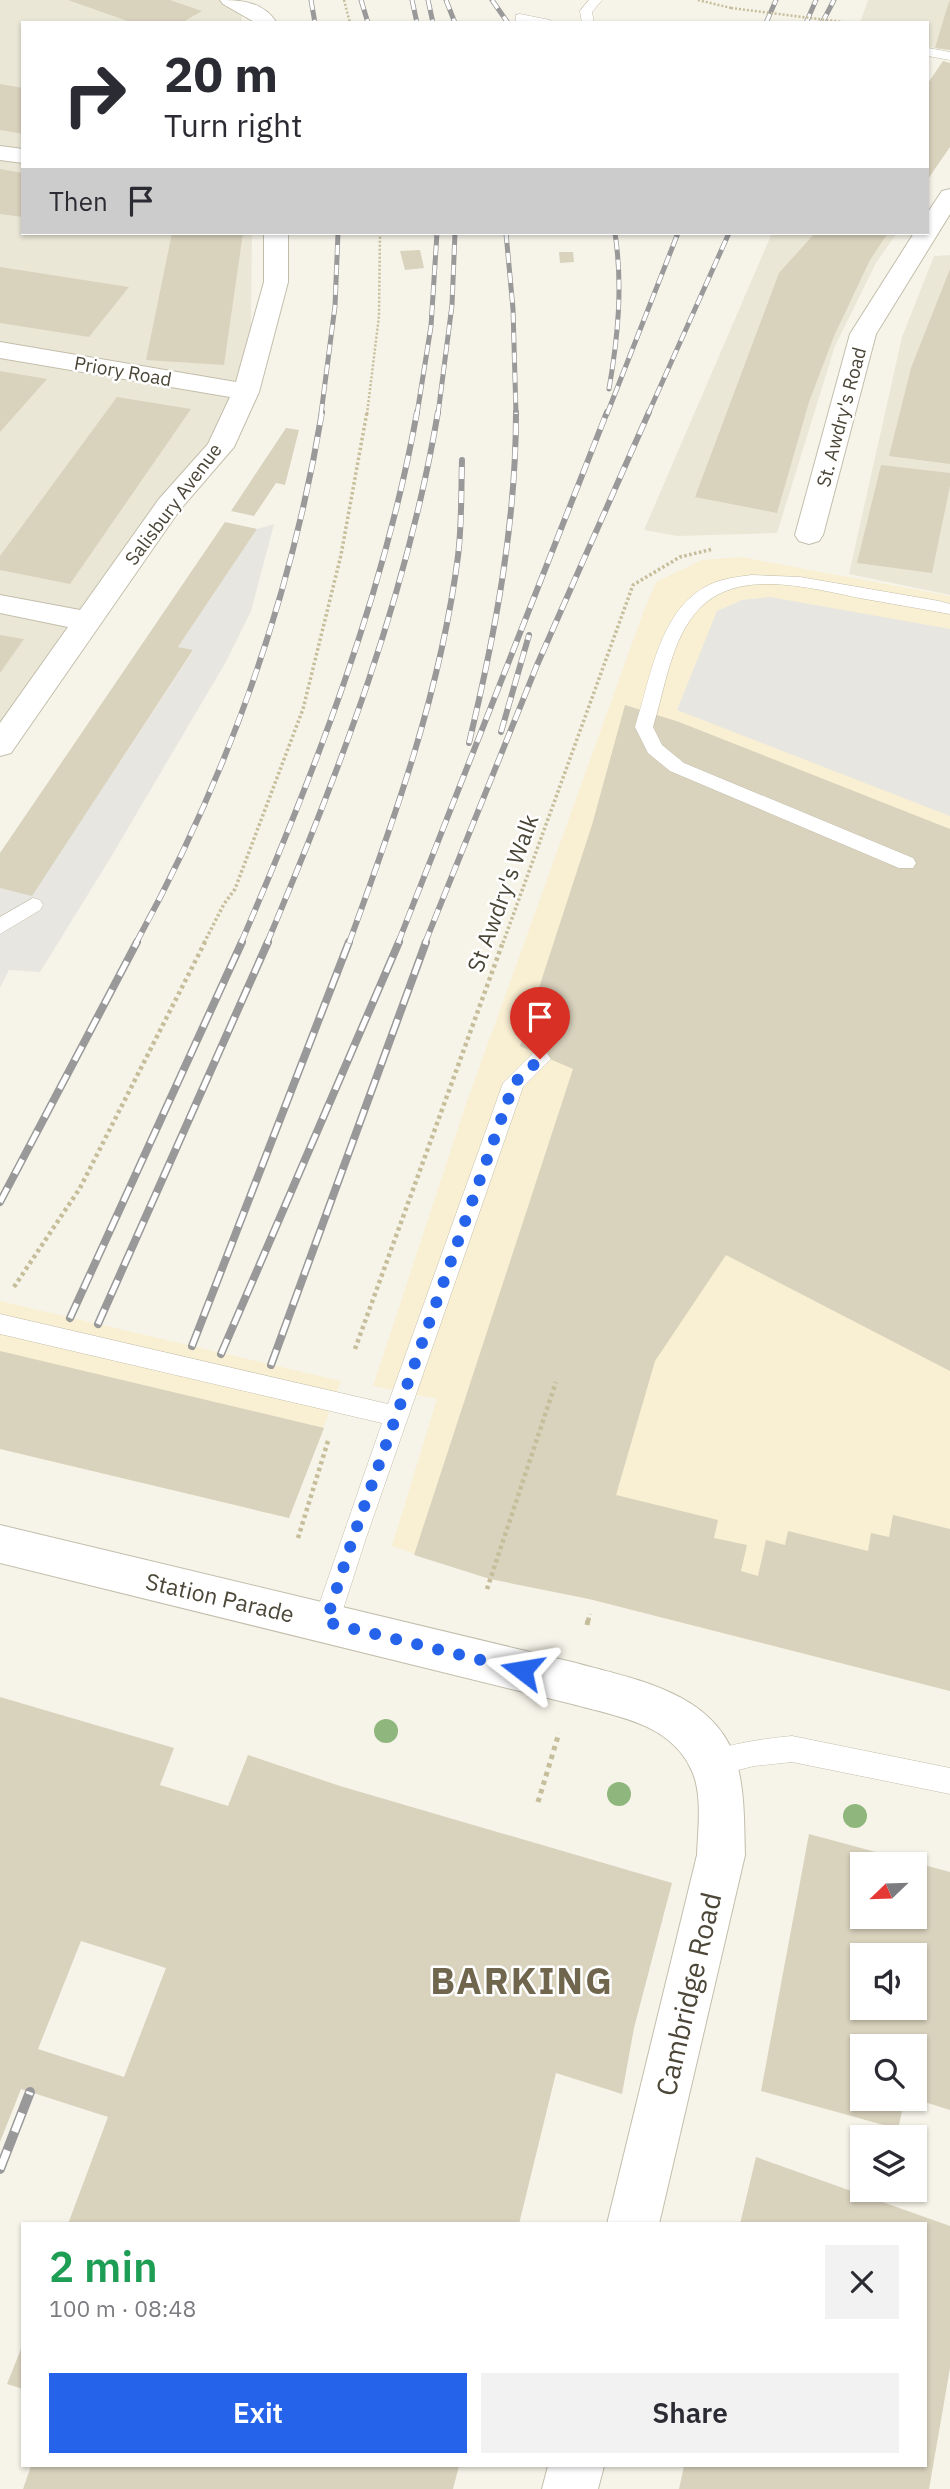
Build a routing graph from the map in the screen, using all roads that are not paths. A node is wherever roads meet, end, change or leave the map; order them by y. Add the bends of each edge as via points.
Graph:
1 (230, 0) edge
2 (596, 0) edge
3 (520, 18) dead end
4 (265, 21) edge
5 (536, 21) edge
6 (588, 21) edge
7 (929, 52) edge
8 (950, 56) edge
9 (0, 153) edge
10 (21, 156) edge
11 (950, 196) edge
12 (929, 228) edge
13 (929, 234) edge
14 (276, 235) edge
15 (925, 235) edge
16 (950, 243) edge
17 (0, 350) edge
18 (246, 392) junction
19 (809, 534) dead end
20 (0, 604) edge
21 (950, 610) edge
22 (87, 621) junction
23 (0, 746) edge
24 (906, 863) dead end
25 (33, 905) dead end
26 (0, 927) edge
27 (540, 1059) dead end
28 (0, 1324) edge
29 (396, 1416) junction
30 (0, 1544) edge
31 (326, 1622) junction
32 (713, 1763) junction
33 (950, 1782) edge
34 (633, 2222) edge
35 (576, 2467) edge
36 (570, 2489) edge

1 - 4 street
2 - 6 lane via 586,11
3 - 5 lane
7 - 8 lane
9 - 10 street
11 - 12 street, St. Awdry's Road
13 - 16 street
14 - 18 street, Salisbury Avenue via 276,282
15 - 19 street, St. Awdry's Road via 863,334
17 - 18 street, Priory Road
18 - 22 street, Salisbury Avenue via 220,447 169,505
20 - 22 street
21 - 24 lane via 793,582 750,580 722,586 696,601 676,628 644,727 655,749 677,767
22 - 23 street, Salisbury Avenue
25 - 26 lane
27 - 29 lane via 514,1083
28 - 29 lane
29 - 31 lane
30 - 31 street, Station Parade
31 - 32 street, Station Parade via 649,1704 691,1728
32 - 33 lane via 792,1749
32 - 34 street, Cambridge Road via 722,1802 721,1855
35 - 36 street

